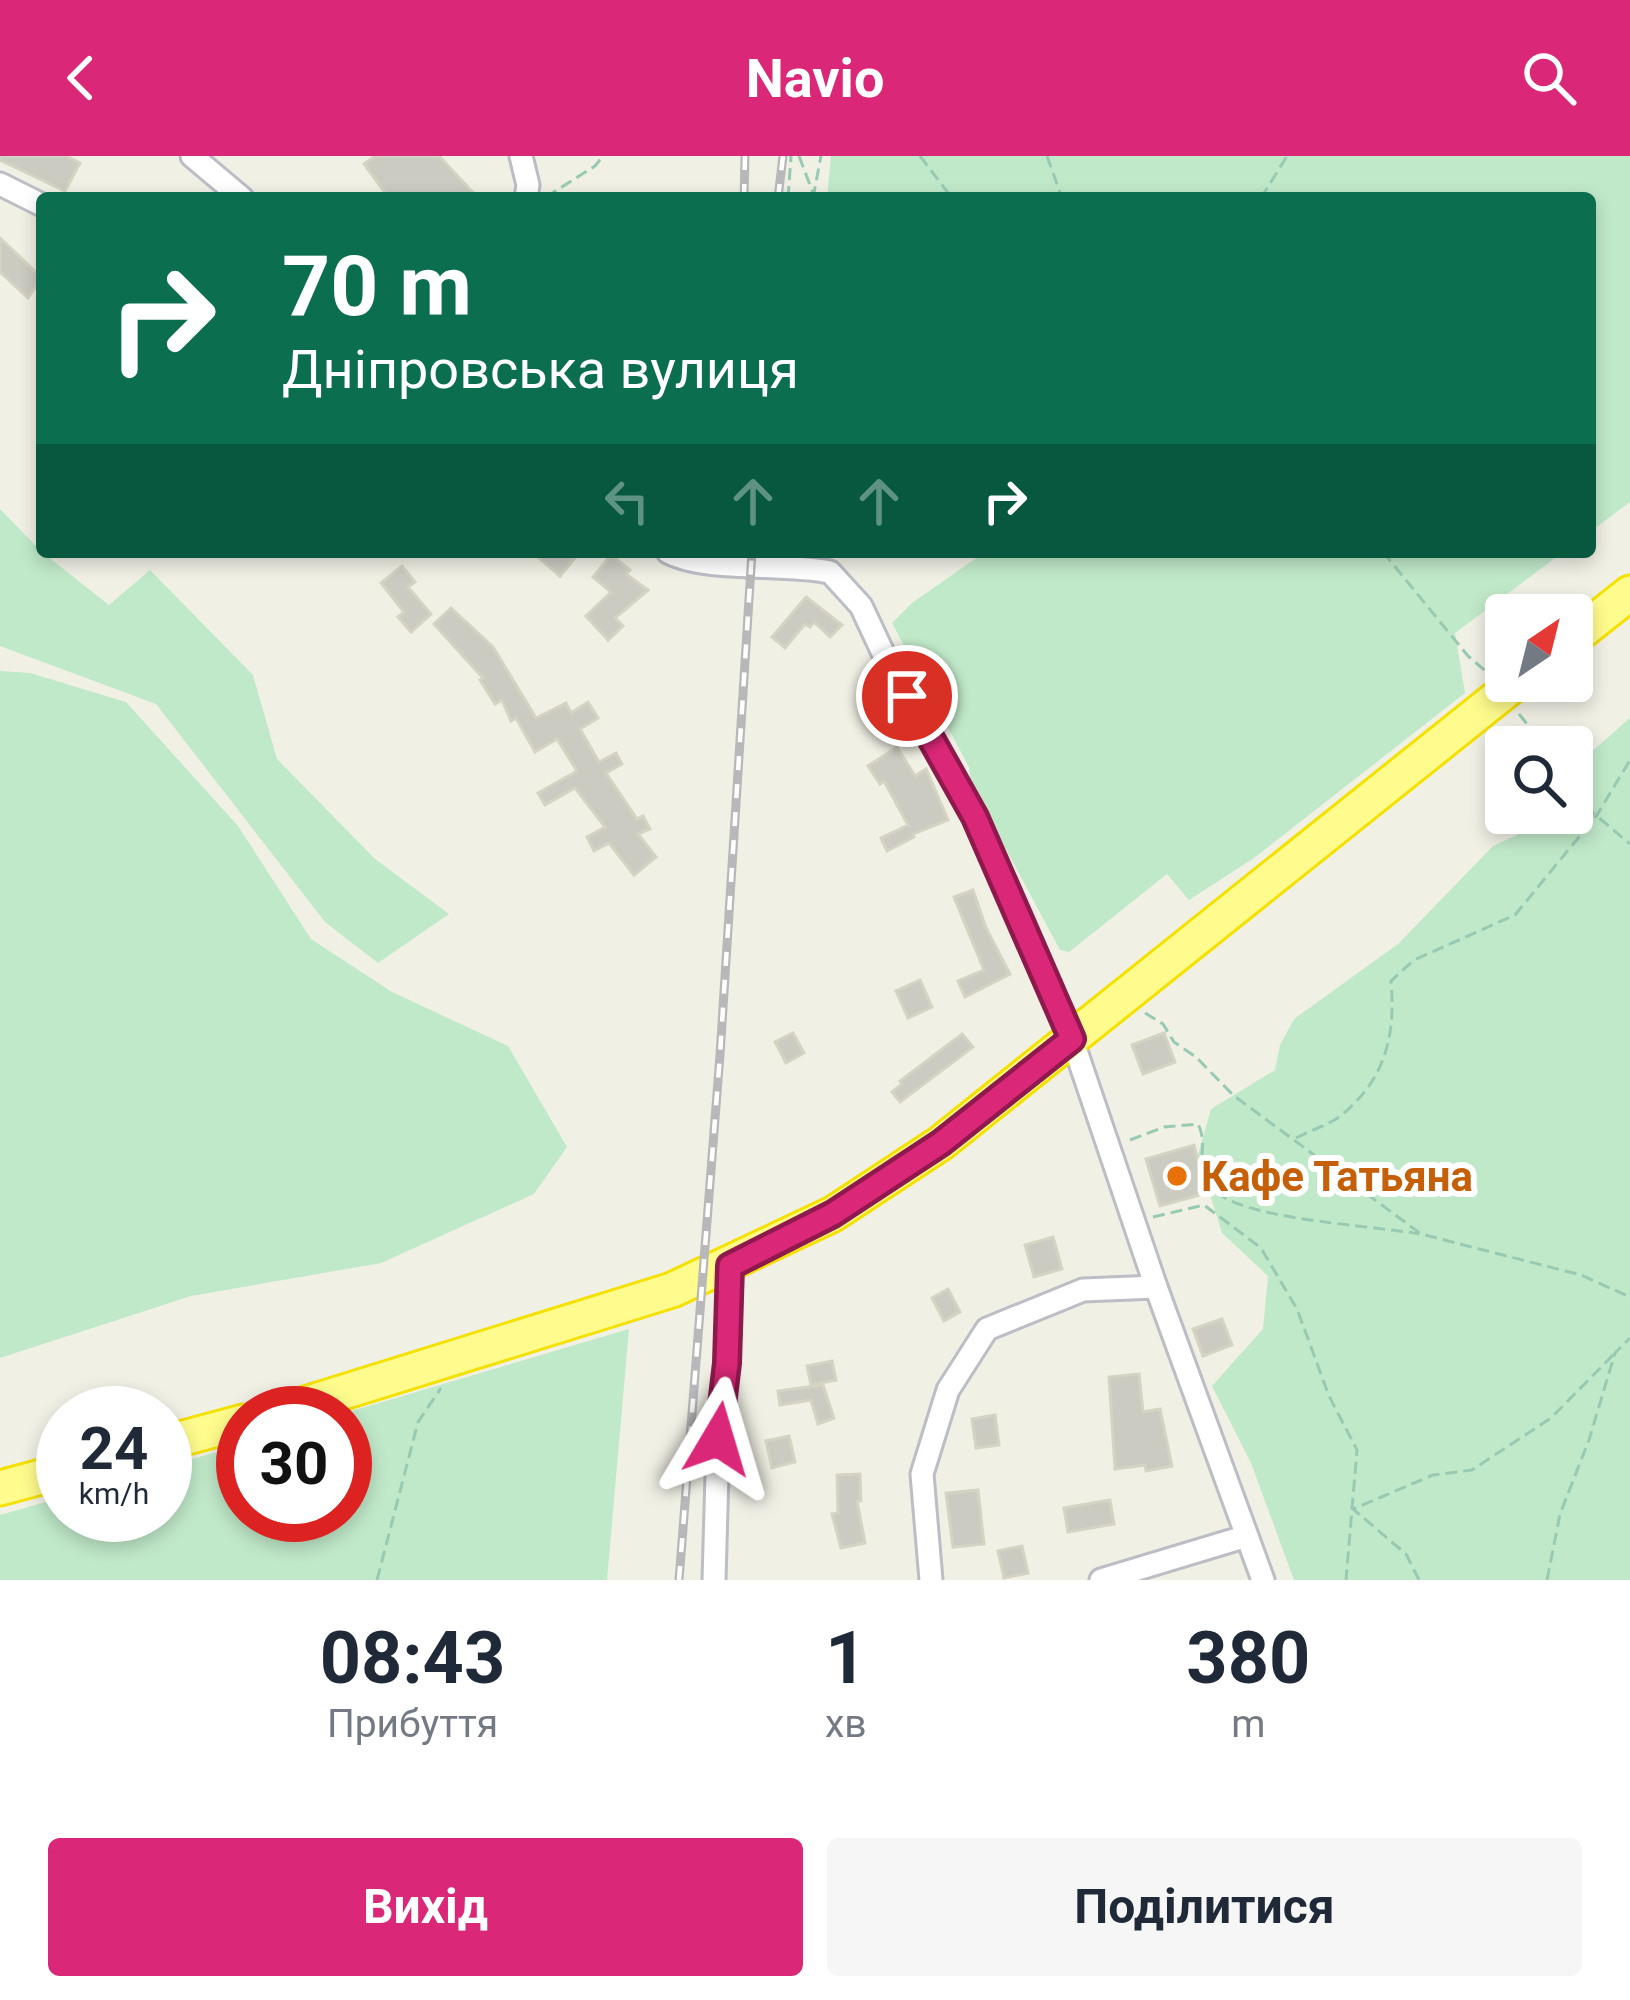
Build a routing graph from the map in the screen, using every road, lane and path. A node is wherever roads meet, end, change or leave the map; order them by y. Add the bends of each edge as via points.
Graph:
1 (192, 156) edge
2 (521, 156) edge
3 (603, 156) edge
4 (791, 156) edge
5 (799, 156) edge
6 (821, 156) edge
7 (920, 156) edge
8 (1047, 156) edge
9 (1287, 156) edge
10 (0, 184) edge
11 (235, 192) edge
12 (527, 192) edge
13 (554, 192) edge
14 (788, 192) edge
15 (812, 192) edge
16 (814, 192) edge
17 (947, 192) edge
18 (1060, 192) edge
19 (1265, 192) edge
20 (36, 202) edge
21 (687, 558) edge
22 (1389, 558) edge
23 (1630, 593) edge
24 (1593, 622) edge
25 (1485, 660) edge
26 (1491, 702) edge
27 (1630, 760) edge
28 (1593, 812) edge
29 (1597, 815) junction
30 (1630, 844) edge
31 (1128, 994) junction
32 (1072, 1039) junction
33 (1294, 1138) junction
34 (1109, 1148) junction
35 (1135, 1225) junction
36 (1420, 1234) junction
37 (730, 1266) junction
38 (1156, 1287) junction
39 (1630, 1297) edge
40 (1630, 1338) edge
41 (1615, 1353) junction
42 (364, 1386) edge
43 (440, 1389) dead end
44 (36, 1478) edge
45 (0, 1488) edge
46 (1352, 1509) junction
47 (1246, 1536) junction
48 (377, 1580) edge
49 (714, 1580) edge
50 (931, 1580) edge
51 (1101, 1580) edge
52 (1263, 1580) edge
53 (1346, 1580) edge
54 (1419, 1580) edge
55 (1547, 1580) edge

1 - 11 street
2 - 12 street
3 - 13 path
4 - 14 path
5 - 15 path
6 - 16 path
7 - 17 path
8 - 18 path
9 - 19 path
10 - 20 street
21 - 32 street via 816,569 844,584 975,817
22 - 25 path
23 - 24 highway
26 - 31 highway
27 - 29 path
28 - 29 path
29 - 30 path
29 - 33 path via 1515,914 1414,960 1390,981 1394,1022 1377,1078 1338,1118
31 - 32 highway
31 - 33 path via 1233,1095
32 - 34 street
32 - 37 highway via 923,1155 833,1214
33 - 36 path
34 - 35 street
34 - 36 path via 1164,1126 1198,1124 1206,1183 1221,1198 1259,1213
35 - 38 street
35 - 46 path via 1204,1205 1261,1248 1297,1309 1357,1450
36 - 39 path via 1582,1274
37 - 42 highway
37 - 49 street
38 - 47 street
38 - 50 street via 1083,1290 987,1329 948,1390 922,1474
40 - 41 path
41 - 46 path via 1551,1418 1472,1470 1433,1475
41 - 55 path via 1560,1514
43 - 48 path via 418,1422
44 - 45 highway
46 - 53 path
46 - 54 path via 1406,1554
47 - 51 street
47 - 52 street

